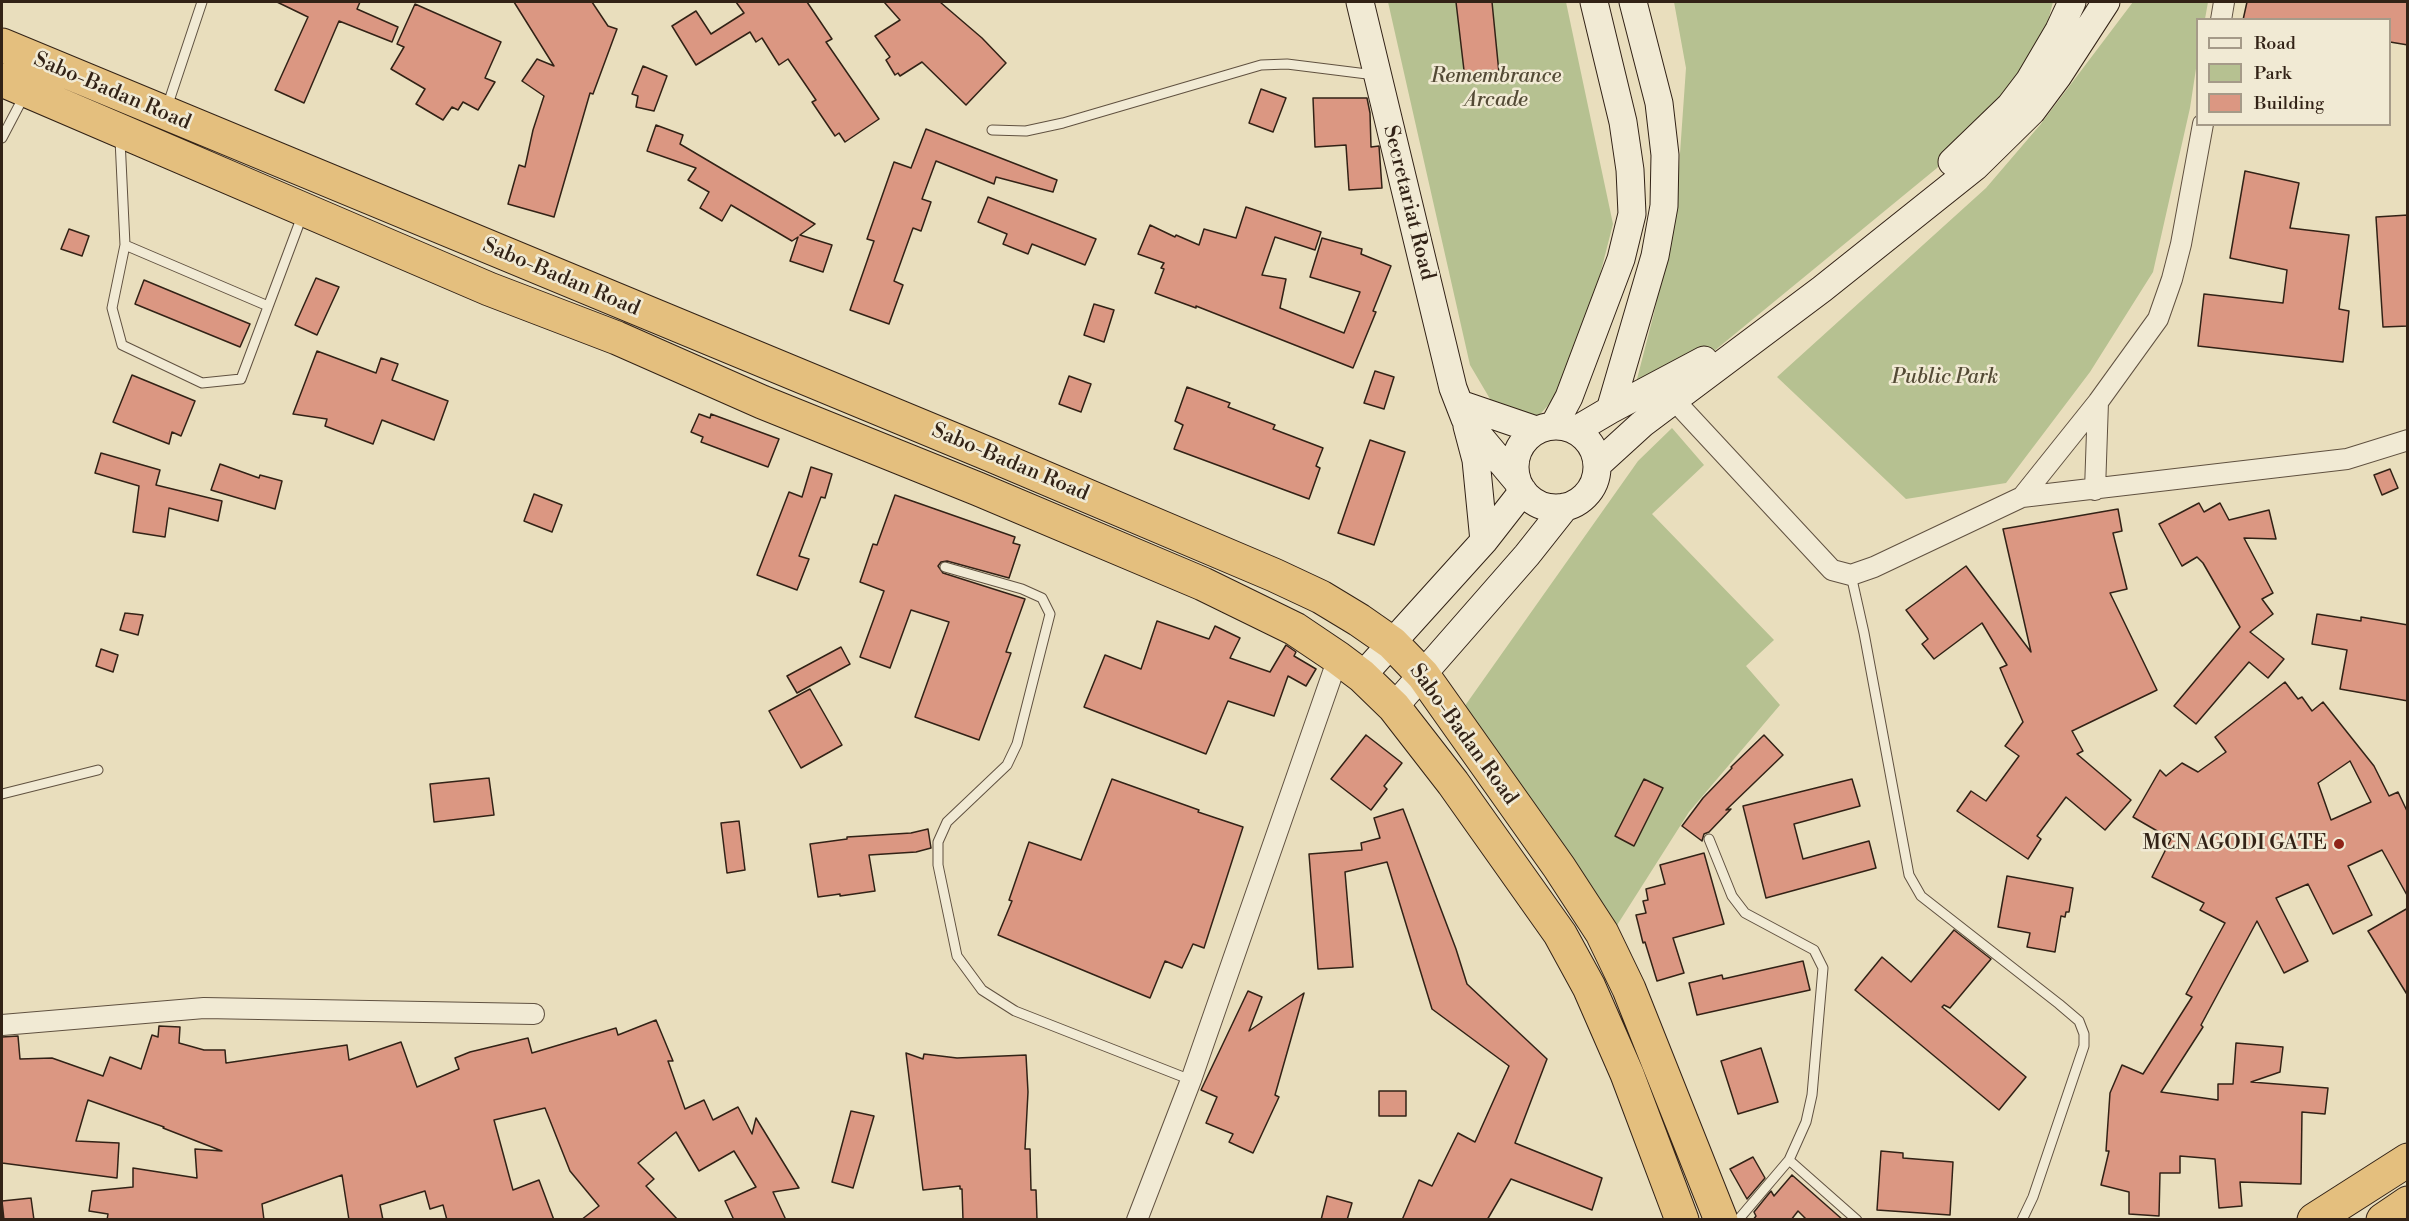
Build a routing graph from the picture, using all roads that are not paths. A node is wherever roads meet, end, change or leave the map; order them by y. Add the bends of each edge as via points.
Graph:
1 (202, 2) edge
2 (1360, 2) edge
3 (1594, 2) edge
4 (1633, 2) edge
5 (2072, 2) edge
6 (2106, 2) edge
7 (2224, 2) edge
8 (2222, 18) edge
9 (2, 45) edge
10 (1377, 76) junction
11 (14, 86) edge
12 (165, 114) junction
13 (2203, 126) edge
14 (992, 130) dead end
15 (120, 131) junction
16 (2, 138) edge
17 (304, 210) junction
18 (125, 245) junction
19 (268, 306) junction
20 (1674, 399) junction
21 (2098, 402) junction
22 (1610, 410) junction
23 (1463, 411) junction
24 (1555, 429) junction
25 (2408, 440) edge
26 (991, 455) junction
27 (1598, 465) junction
28 (1520, 486) junction
29 (978, 489) junction
30 (2095, 490) junction
31 (2022, 497) junction
32 (1565, 507) junction
33 (1484, 541) junction
34 (945, 567) dead end
35 (1851, 575) junction
36 (1392, 643) junction
37 (1350, 667) junction
38 (1423, 675) junction
39 (1394, 707) junction
40 (98, 770) dead end
41 (2, 794) edge
42 (1709, 839) dead end
43 (534, 1014) dead end
44 (2, 1025) edge
45 (1191, 1080) junction
46 (1789, 1160) junction
47 (2408, 1160) edge
48 (2408, 1203) edge
49 (1137, 1220) edge
50 (1682, 1220) edge
51 (1720, 1220) edge
52 (1738, 1220) edge
53 (1857, 1220) edge
54 (2022, 1220) edge
55 (2314, 1220) edge
56 (2384, 1220) edge

1 - 12 lane
2 - 10 main road, Secretariat Road
3 - 24 main road via 1623,122 1632,214 1622,259
4 - 22 main road via 1659,103 1665,155 1664,206 1655,256
5 - 22 main road via 2029,81 1968,148 1823,269 1703,361
6 - 20 main road via 2032,111 1975,167 1822,289
7 - 8 street
9 - 12 highway, Sabo-Badan Road
10 - 14 lane via 1261,64 1063,123 1026,131
10 - 23 main road, Secretariat Road via 1453,388
11 - 15 highway, Sabo-Badan Road
11 - 16 lane
12 - 26 highway, Sabo-Badan Road
13 - 21 street via 2181,244 2158,319
15 - 17 highway, Sabo-Badan Road
15 - 18 lane
17 - 19 lane
17 - 29 highway, Sabo-Badan Road
18 - 19 lane
18 - 19 lane via 112,308 122,345 202,383 241,379
20 - 27 main road
20 - 35 street via 1832,570
21 - 30 street
21 - 31 street
22 - 24 main road
23 - 24 main road
23 - 28 main road, Secretariat Road
23 - 33 main road via 1476,460
24 - 27 main road via 1591,445
24 - 28 main road via 1526,437 1519,447 1514,470
25 - 30 street via 2347,459
26 - 29 highway
26 - 36 highway, Sabo-Badan Road via 1311,592
27 - 32 main road via 1592,487 1576,503
28 - 32 main road via 1531,500
28 - 33 main road
29 - 37 highway, Sabo-Badan Road via 1203,584 1295,629
30 - 31 street
31 - 35 street
32 - 38 main road
33 - 36 main road
34 - 45 lane via 1022,589 1042,598 1050,614 1017,744 1007,765 947,822 938,842 938,865 957,956 982,990 1015,1011
35 - 54 lane via 1909,875 1921,896 2059,1004 2079,1021 2084,1034 2084,1047
36 - 37 main road
36 - 38 highway, Sabo-Badan Road
37 - 39 highway, Sabo-Badan Road
37 - 45 street
38 - 39 main road
38 - 51 highway, Sabo-Badan Road via 1602,933 1664,1074
39 - 50 highway, Sabo-Badan Road via 1560,934 1589,987 1627,1074
40 - 41 lane
42 - 46 lane via 1732,896 1745,913 1814,950 1824,968 1812,1095 1806,1122
43 - 44 street via 204,1008
45 - 49 street
46 - 52 lane
46 - 53 lane
47 - 55 highway
48 - 56 highway

